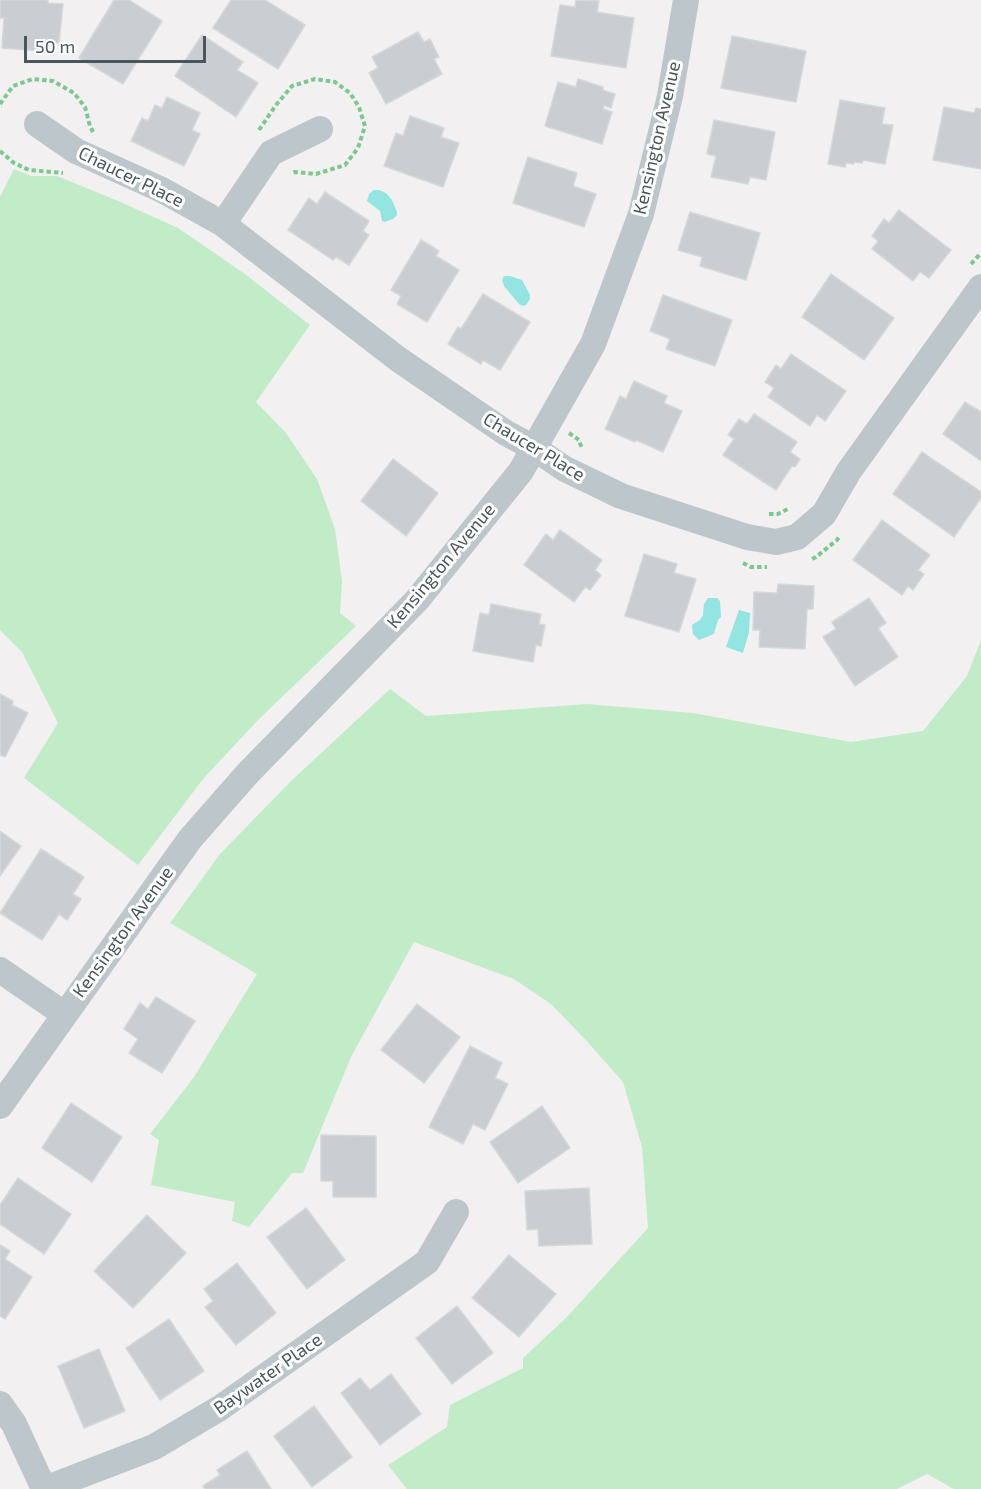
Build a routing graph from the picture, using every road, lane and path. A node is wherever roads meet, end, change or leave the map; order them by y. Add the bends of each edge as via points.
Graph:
1 (686, 0) edge
2 (0, 104) edge
3 (37, 124) dead end
4 (320, 129) dead end
5 (256, 134) dead end
6 (95, 135) dead end
7 (0, 151) edge
8 (68, 174) dead end
9 (288, 174) dead end
10 (223, 224) junction
11 (981, 253) edge
12 (976, 276) edge
13 (549, 422) junction
14 (534, 448) junction
15 (583, 451) dead end
16 (796, 503) dead end
17 (764, 514) dead end
18 (843, 531) dead end
19 (734, 560) dead end
20 (807, 561) dead end
21 (770, 567) dead end
22 (0, 970) edge
23 (64, 1014) junction
24 (0, 1106) edge
25 (456, 1212) dead end
26 (0, 1404) edge
27 (45, 1489) edge

1 - 13 street, Kensington Avenue via 670,96 641,214 593,344
2 - 6 path via 13,86 33,79 52,81 74,93 85,107
3 - 10 street, Chaucer Place via 76,151 162,190
4 - 10 street via 272,153
5 - 9 path via 292,86 315,79 335,82 350,93 365,126 358,148 345,165 316,174
7 - 8 path via 14,164 29,170
10 - 14 street, Chaucer Place via 398,359
11 - 12 path
12 - 14 street, Chaucer Place via 824,514 797,537 776,542 747,537 659,509 565,469
13 - 14 street, Kensington Avenue
13 - 15 path via 579,440
14 - 23 street, Kensington Avenue via 521,471 417,600 248,773 190,839
16 - 17 path via 778,514
18 - 20 path via 837,540
19 - 21 path via 751,567
22 - 23 street
23 - 24 street, Kensington Avenue
25 - 27 street, Baywater Place via 427,1262 220,1408 154,1447
26 - 27 street via 14,1424

